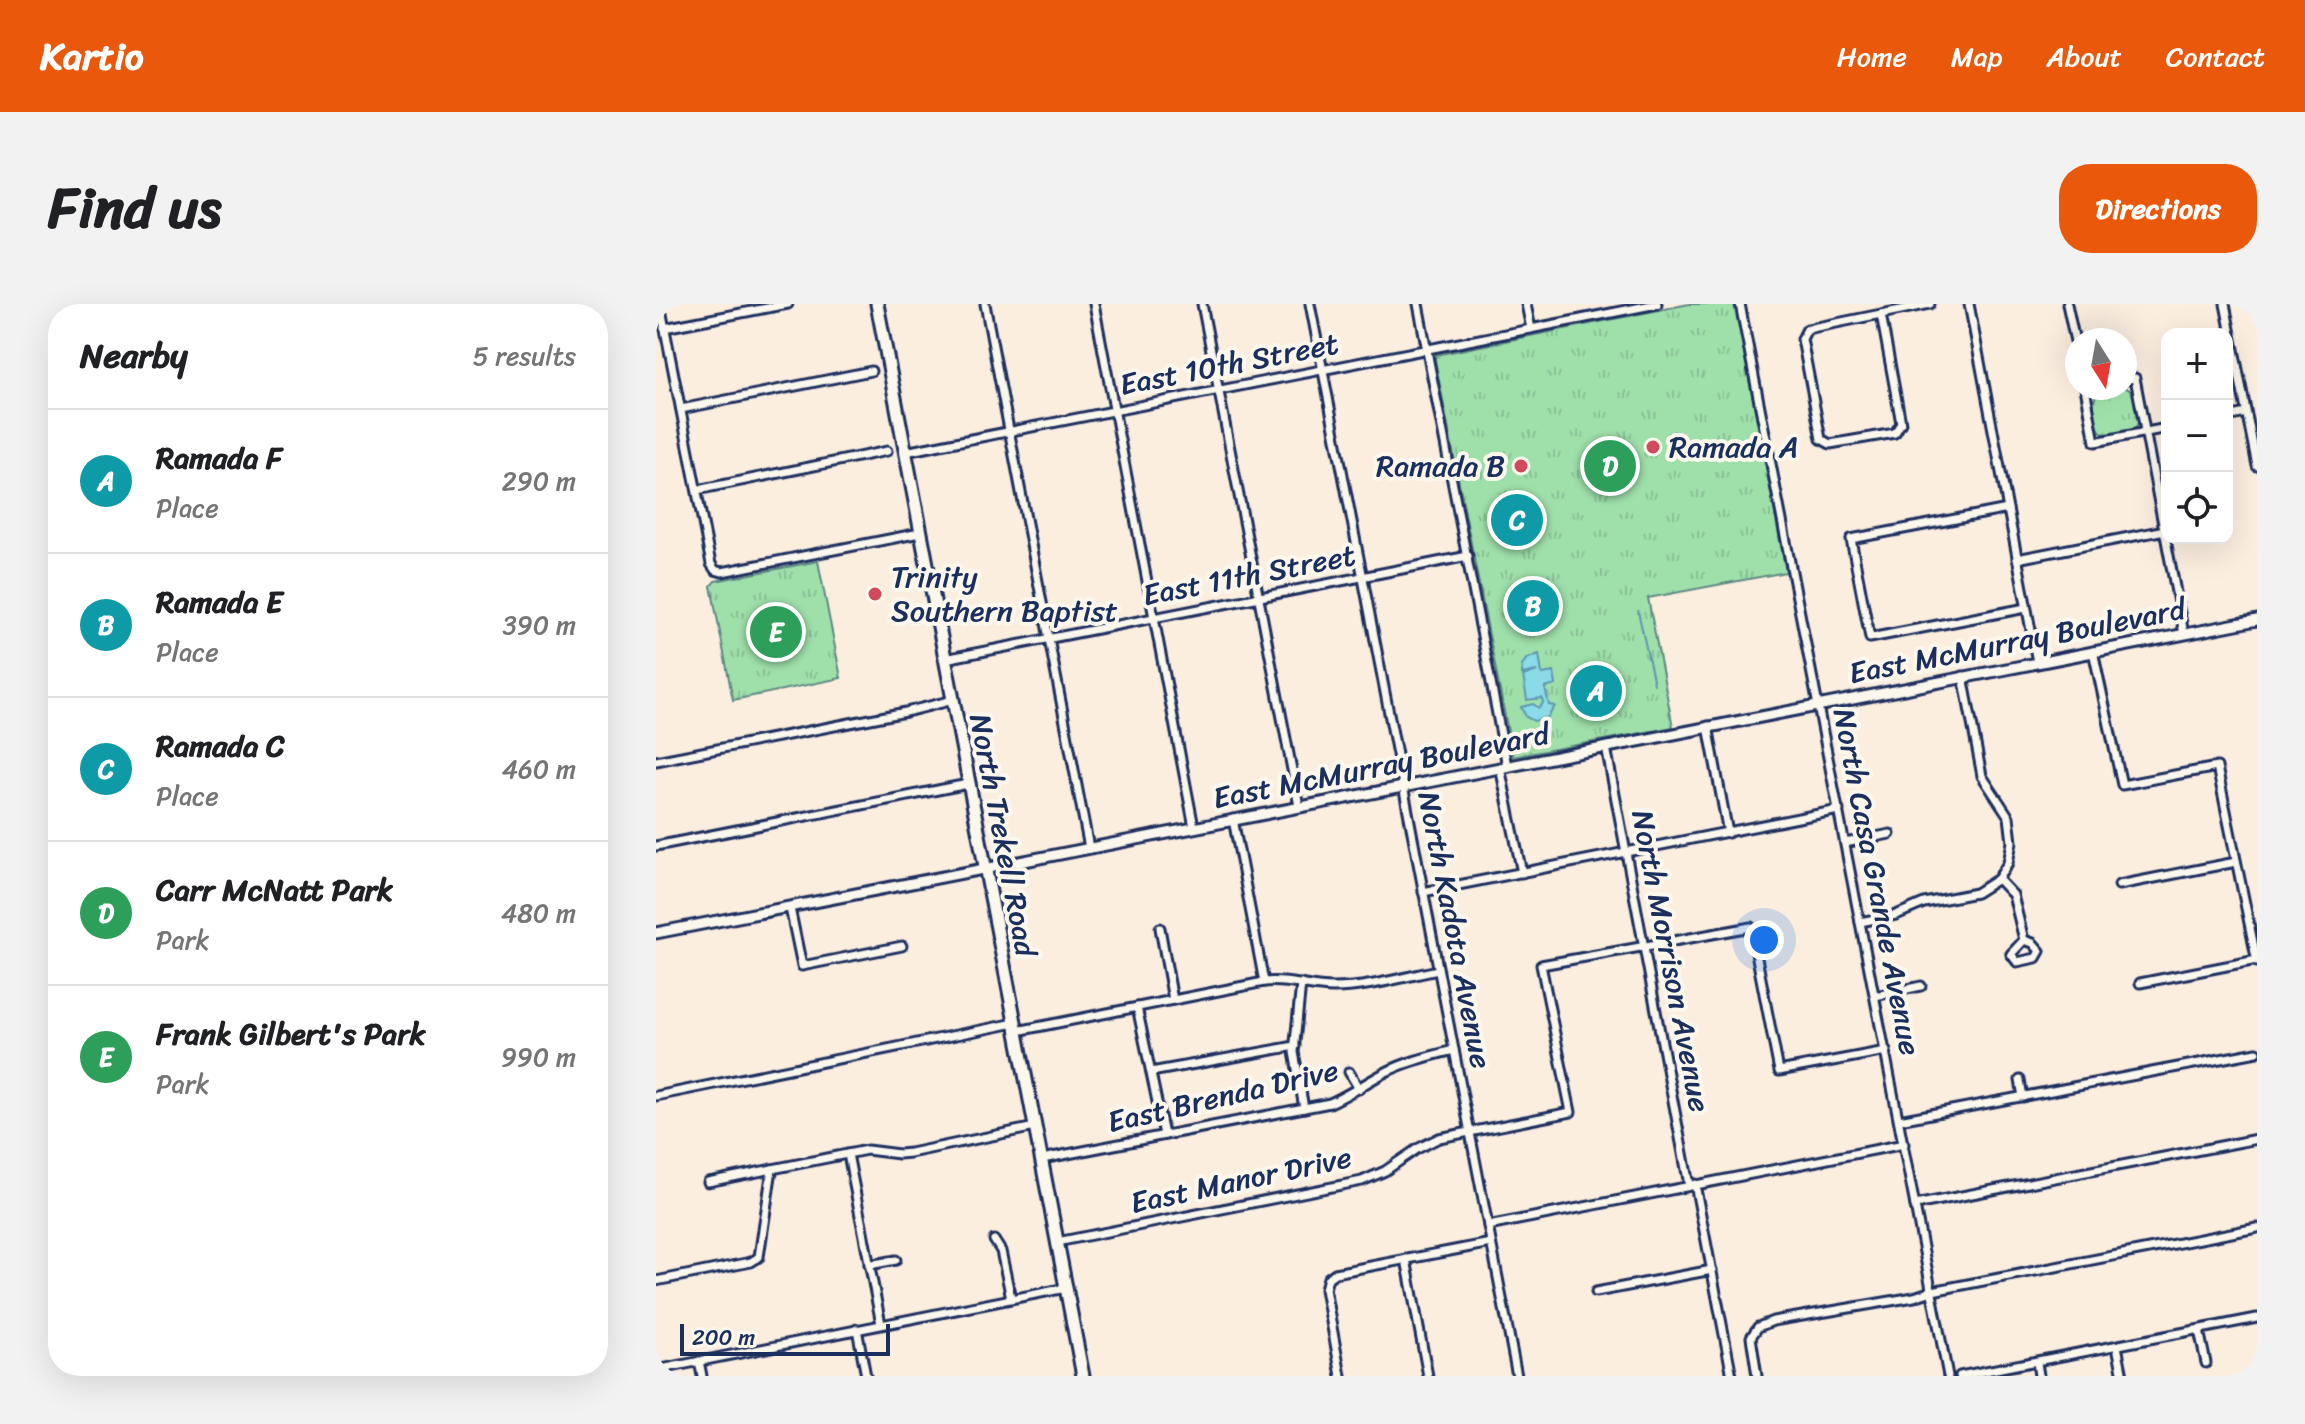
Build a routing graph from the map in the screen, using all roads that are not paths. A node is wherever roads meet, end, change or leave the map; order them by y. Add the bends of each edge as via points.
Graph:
1 (660, 304) edge
2 (788, 304) edge
3 (877, 304) edge
4 (985, 304) edge
5 (1094, 304) edge
6 (1202, 304) edge
7 (1310, 304) edge
8 (1418, 304) edge
9 (1526, 304) edge
10 (1657, 304) edge
11 (1740, 304) edge
12 (1930, 304) edge
13 (1969, 304) edge
14 (2067, 304) edge
15 (2225, 304) edge
16 (1635, 306) edge
17 (1881, 314) junction
18 (664, 328) junction
19 (2072, 328) edge
20 (1531, 329) junction
21 (1426, 349) junction
22 (1323, 370) junction
23 (871, 371) dead end
24 (2137, 388) edge
25 (1219, 390) junction
26 (2087, 400) edge
27 (681, 409) junction
28 (1115, 411) junction
29 (2246, 413) junction
30 (2233, 416) edge
31 (2161, 429) edge
32 (1010, 431) junction
33 (2146, 432) junction
34 (887, 451) dead end
35 (2256, 451) edge
36 (905, 452) junction
37 (2257, 466) edge
38 (697, 490) junction
39 (2008, 509) junction
40 (2161, 509) edge
41 (2161, 531) edge
42 (920, 533) junction
43 (2168, 544) edge
44 (1468, 556) junction
45 (2017, 559) junction
46 (1363, 578) junction
47 (1258, 597) junction
48 (2026, 608) junction
49 (1154, 617) junction
50 (2257, 620) edge
51 (2184, 634) junction
52 (1051, 638) junction
53 (2093, 651) junction
54 (945, 659) junction
55 (2037, 662) junction
56 (1963, 676) junction
57 (953, 700) junction
58 (1817, 705) junction
59 (1708, 726) junction
60 (1606, 747) junction
61 (656, 761) edge
62 (1503, 767) junction
63 (968, 784) junction
64 (1402, 786) junction
65 (1299, 806) junction
66 (1839, 810) junction
67 (1233, 819) junction
68 (1194, 827) junction
69 (1728, 833) junction
70 (1890, 834) dead end
71 (1845, 843) junction
72 (656, 846) edge
73 (1089, 848) junction
74 (1626, 853) junction
75 (2236, 862) junction
76 (985, 867) junction
77 (1522, 873) junction
78 (1998, 879) junction
79 (2119, 885) dead end
80 (1423, 892) junction
81 (790, 908) junction
82 (1860, 922) junction
83 (1160, 928) dead end
84 (656, 933) edge
85 (2024, 940) dead end
86 (902, 946) dead end
87 (1644, 946) junction
88 (2257, 961) edge
89 (1438, 970) junction
90 (1264, 982) junction
91 (2140, 983) dead end
92 (1301, 984) junction
93 (1921, 986) dead end
94 (1875, 996) junction
95 (1173, 1000) junction
96 (1137, 1007) junction
97 (1016, 1027) junction
98 (1295, 1046) junction
99 (1454, 1050) junction
100 (1886, 1051) junction
101 (2257, 1052) edge
102 (1151, 1072) junction
103 (1349, 1072) dead end
104 (2020, 1080) dead end
105 (1359, 1089) junction
106 (656, 1096) edge
107 (2023, 1097) junction
108 (1304, 1108) junction
109 (1899, 1120) junction
110 (1035, 1127) junction
111 (1469, 1131) junction
112 (1164, 1135) junction
113 (2257, 1139) edge
114 (1904, 1144) junction
115 (848, 1154) junction
116 (1042, 1159) junction
117 (772, 1169) junction
118 (708, 1182) dead end
119 (1692, 1185) junction
120 (1915, 1205) junction
121 (1488, 1226) junction
122 (2257, 1228) edge
123 (994, 1240) dead end
124 (1057, 1242) junction
125 (1491, 1243) junction
126 (1406, 1259) junction
127 (896, 1260) dead end
128 (869, 1265) junction
129 (1712, 1270) junction
130 (656, 1281) edge
131 (1066, 1288) junction
132 (1932, 1291) junction
133 (1596, 1292) dead end
134 (1011, 1298) junction
135 (2257, 1318) edge
136 (881, 1324) junction
137 (857, 1329) junction
138 (2199, 1330) junction
139 (2117, 1346) junction
140 (699, 1361) junction
141 (2037, 1362) junction
142 (2206, 1363) dead end
143 (656, 1370) edge
144 (702, 1376) edge
145 (866, 1376) edge
146 (1083, 1376) edge
147 (1341, 1376) edge
148 (1428, 1376) edge
149 (1517, 1376) edge
150 (1732, 1376) edge
151 (1757, 1376) edge
152 (1948, 1376) edge
153 (1960, 1376) edge
154 (2039, 1376) edge
155 (2123, 1376) edge

1 - 18 street
2 - 18 street
3 - 36 main road, North Trekell Road
4 - 32 street
5 - 28 street
6 - 25 street
7 - 22 street, North Kadota Avenue
8 - 21 street
9 - 20 street
10 - 16 street, East 10th Street
11 - 58 street, North Casa Grande Avenue
12 - 17 street
13 - 39 street
14 - 19 street
15 - 29 street
16 - 20 street, East 10th Street
17 - 17 street via 1807,329 1802,339 1821,439 1830,444 1899,429
18 - 27 street
20 - 21 street, East 10th Street
21 - 22 street, East 10th Street
21 - 44 street
22 - 25 street, East 10th Street
22 - 46 street, North Kadota Avenue
23 - 27 street
24 - 33 street
25 - 28 street, East 10th Street
25 - 47 street
26 - 33 street via 2095,442
27 - 38 street
28 - 32 street, East 10th Street
28 - 49 street
29 - 30 street
29 - 35 street
31 - 33 street
32 - 36 street, East 10th Street
32 - 52 street
33 - 40 street
34 - 38 street
35 - 37 street
36 - 42 main road, North Trekell Road
38 - 42 street via 711,564 722,572
39 - 45 street
39 - 48 street via 1851,539 1870,638
41 - 45 street
42 - 54 main road, North Trekell Road
43 - 51 street
44 - 46 street, East 11th Street
44 - 62 street
45 - 48 street
46 - 47 street, East 11th Street
46 - 64 street, North Kadota Avenue
47 - 49 street, East 11th Street
47 - 65 street
48 - 55 street
49 - 52 street, East 11th Street
49 - 68 street
50 - 51 street, East McMurray Boulevard
51 - 53 street, East McMurray Boulevard
52 - 54 street, East 11th Street
52 - 73 street
53 - 55 street, East McMurray Boulevard
53 - 75 street via 2122,785 2217,767
54 - 57 main road, North Trekell Road
55 - 56 street, East McMurray Boulevard
56 - 58 street, East McMurray Boulevard
56 - 78 street via 1982,776 2009,817 2012,842
57 - 61 street
57 - 63 main road, North Trekell Road
58 - 59 street, East McMurray Boulevard
58 - 66 street, North Casa Grande Avenue
59 - 60 street, East McMurray Boulevard
59 - 69 street
60 - 62 street, East McMurray Boulevard
60 - 74 street, North Morrison Avenue
62 - 64 street, East McMurray Boulevard
62 - 77 street
63 - 72 street
63 - 76 main road, North Trekell Road
64 - 65 street, East McMurray Boulevard
64 - 80 street, North Kadota Avenue
65 - 67 street, East McMurray Boulevard
66 - 69 street
66 - 71 street, North Casa Grande Avenue
67 - 68 street, East McMurray Boulevard
67 - 90 street
68 - 73 street, East McMurray Boulevard
69 - 74 street
70 - 71 street
71 - 82 street, North Casa Grande Avenue
73 - 76 street, East McMurray Boulevard
74 - 77 street
74 - 87 street, North Morrison Avenue
75 - 79 street
75 - 88 street
76 - 81 street, East McMurray Boulevard
76 - 97 main road, North Trekell Road
77 - 80 street
78 - 82 street via 1976,893
78 - 85 street via 2013,895
80 - 89 street, North Kadota Avenue
81 - 84 street, East McMurray Boulevard
81 - 86 street via 802,966
82 - 94 street, North Casa Grande Avenue
83 - 95 street
87 - 100 street, East Manor Drive via 1751,927 1779,1071
87 - 111 street, East Manor Drive via 1541,965 1571,1112
87 - 119 street, North Morrison Avenue
88 - 91 street
89 - 92 street via 1345,988
89 - 99 street, North Kadota Avenue
90 - 92 street
90 - 95 street
92 - 98 street
93 - 94 street
94 - 100 street, North Casa Grande Avenue
95 - 96 street
96 - 97 street
96 - 102 street
97 - 106 street
97 - 110 main road, North Trekell Road
98 - 102 street
98 - 108 street
99 - 105 street, East Brenda Drive via 1417,1059
99 - 111 street, North Kadota Avenue
100 - 109 street, North Casa Grande Avenue
101 - 107 street
102 - 112 street
103 - 105 street
104 - 107 street
105 - 108 street, East Brenda Drive
107 - 109 street
108 - 112 street, East Brenda Drive
109 - 114 street, North Casa Grande Avenue
110 - 115 street via 910,1153
110 - 116 main road, North Trekell Road
111 - 121 street, North Kadota Avenue
111 - 124 street, East Manor Drive via 1439,1138 1362,1181
112 - 116 street, East Brenda Drive
113 - 120 street
114 - 119 street
114 - 120 street, North Casa Grande Avenue
115 - 117 street
115 - 128 street
116 - 124 main road, North Trekell Road
117 - 118 street
117 - 130 street via 759,1257
119 - 121 street
119 - 129 street, North Morrison Avenue
120 - 132 street, North Casa Grande Avenue
121 - 125 street, North Kadota Avenue
122 - 132 street
123 - 134 street
124 - 131 main road, North Trekell Road
125 - 126 street
125 - 149 street, North Kadota Avenue
126 - 147 street via 1328,1278 1325,1289
126 - 148 street
127 - 128 street
128 - 136 street
129 - 133 street
129 - 150 street, North Morrison Avenue
131 - 134 street
131 - 146 main road, North Trekell Road
132 - 151 street via 1758,1327 1751,1337
132 - 152 street, North Casa Grande Avenue
134 - 136 street
135 - 138 street
136 - 137 street
137 - 140 street
137 - 145 street
138 - 139 street
138 - 142 street
139 - 141 street
139 - 155 street
140 - 143 street
140 - 144 street
141 - 153 street
141 - 154 street

